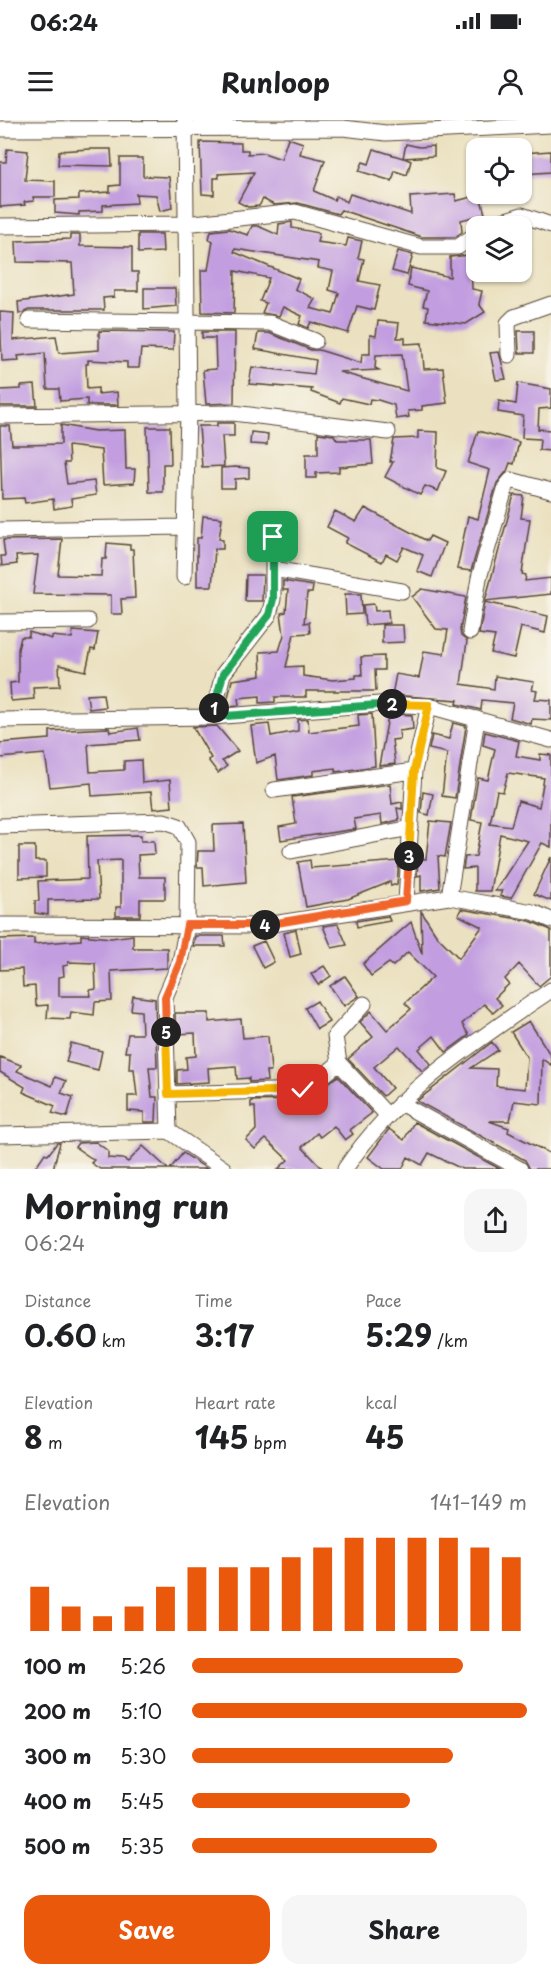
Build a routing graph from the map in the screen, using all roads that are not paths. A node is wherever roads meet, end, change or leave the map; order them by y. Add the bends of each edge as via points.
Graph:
1 (528, 123) edge
2 (185, 124) edge
3 (551, 125) edge
4 (0, 129) edge
5 (532, 219) edge
6 (185, 224) junction
7 (551, 225) edge
8 (0, 226) edge
9 (466, 242) edge
10 (551, 304) edge
11 (29, 320) dead end
12 (186, 321) junction
13 (315, 341) dead end
14 (509, 355) dead end
15 (188, 412) junction
16 (0, 416) edge
17 (388, 432) dead end
18 (551, 491) edge
19 (184, 527) junction
20 (0, 530) edge
21 (273, 537) dead end
22 (273, 568) junction
23 (184, 577) dead end
24 (402, 591) dead end
25 (88, 621) dead end
26 (0, 622) edge
27 (470, 632) dead end
28 (429, 705) junction
29 (212, 717) junction
30 (477, 719) junction
31 (0, 720) edge
32 (551, 740) edge
33 (414, 771) junction
34 (274, 790) dead end
35 (0, 826) edge
36 (411, 828) junction
37 (291, 851) dead end
38 (449, 897) junction
39 (406, 901) junction
40 (551, 920) edge
41 (0, 925) edge
42 (187, 925) junction
43 (551, 990) edge
44 (364, 1004) dead end
45 (339, 1063) junction
46 (168, 1094) junction
47 (400, 1103) junction
48 (388, 1116) junction
49 (169, 1131) junction
50 (0, 1135) edge
51 (224, 1169) edge
52 (345, 1169) edge
53 (520, 1169) edge

1 - 2 street via 386,133 343,128
1 - 3 street
2 - 4 street
2 - 6 street
5 - 7 street
6 - 8 street
6 - 9 street via 295,212 421,247 458,248
6 - 12 street
10 - 14 street via 514,317 508,323
11 - 12 street
12 - 13 street via 270,323
12 - 15 street
15 - 16 street
15 - 17 street via 233,413
15 - 19 street
18 - 27 street via 511,480 506,486 481,568
19 - 20 street
19 - 23 street
21 - 22 street
22 - 24 street
22 - 29 street via 269,615 223,674
25 - 26 street
28 - 29 street via 379,704
28 - 30 street
28 - 33 street
29 - 31 street
30 - 32 street
30 - 38 street
33 - 34 street
33 - 36 street
35 - 42 street via 164,821 179,826 188,842
36 - 37 street
36 - 39 street
38 - 39 street
38 - 40 street via 533,912
39 - 42 street via 260,926
41 - 42 street
42 - 46 street via 180,962 165,997
43 - 47 street via 440,1068
44 - 45 street via 335,1036
45 - 46 street via 303,1090
45 - 48 street
46 - 49 street
47 - 48 street
47 - 53 street
48 - 52 street
49 - 50 street
49 - 51 street

